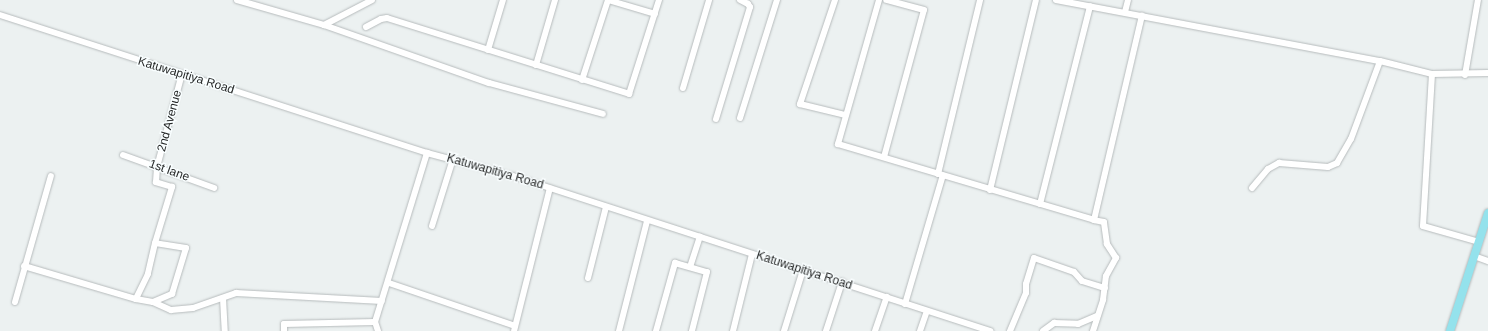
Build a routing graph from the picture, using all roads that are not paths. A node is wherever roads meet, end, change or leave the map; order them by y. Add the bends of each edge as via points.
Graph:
1 (237, 0) edge
2 (372, 0) edge
3 (503, 0) edge
4 (555, 0) edge
5 (608, 0) edge
6 (659, 0) edge
7 (709, 0) edge
8 (740, 0) edge
9 (777, 0) edge
10 (835, 0) edge
11 (879, 0) edge
12 (887, 0) edge
13 (980, 0) edge
14 (1036, 0) edge
15 (1060, 0) edge
16 (1128, 0) edge
17 (1478, 0) edge
18 (256, 3) edge
19 (1090, 6) junction
20 (1125, 12) junction
21 (655, 14) junction
22 (0, 15) edge
23 (1142, 16) junction
24 (324, 25) junction
25 (366, 27) dead end
26 (488, 50) junction
27 (1380, 61) junction
28 (536, 65) junction
29 (1488, 73) edge
30 (182, 74) junction
31 (1432, 74) junction
32 (1465, 75) junction
33 (582, 80) junction
34 (683, 88) dead end
35 (602, 114) dead end
36 (845, 116) junction
37 (740, 118) dead end
38 (716, 119) dead end
39 (427, 153) junction
40 (123, 155) dead end
41 (884, 157) junction
42 (454, 159) junction
43 (157, 167) junction
44 (941, 174) junction
45 (50, 176) dead end
46 (214, 188) dead end
47 (550, 188) junction
48 (1252, 188) dead end
49 (990, 190) junction
50 (1040, 204) junction
51 (606, 207) junction
52 (1488, 213) edge
53 (1094, 220) junction
54 (647, 221) junction
55 (432, 226) dead end
56 (700, 237) junction
57 (155, 242) junction
58 (1478, 242) junction
59 (752, 254) junction
60 (1474, 256) junction
61 (1488, 261) edge
62 (24, 266) junction
63 (690, 267) junction
64 (803, 270) junction
65 (588, 278) dead end
66 (842, 282) junction
67 (388, 283) junction
68 (1105, 288) junction
69 (887, 297) junction
70 (223, 298) junction
71 (136, 299) junction
72 (382, 301) junction
73 (15, 302) dead end
74 (153, 302) junction
75 (906, 304) junction
76 (927, 311) junction
77 (1097, 316) junction
78 (375, 322) junction
79 (514, 328) edge
80 (969, 328) edge
81 (225, 331) edge
82 (284, 331) edge
83 (378, 331) edge
84 (619, 331) edge
85 (656, 331) edge
86 (692, 331) edge
87 (733, 331) edge
88 (784, 331) edge
89 (826, 331) edge
90 (876, 331) edge
91 (920, 331) edge
92 (990, 331) edge
93 (1010, 331) edge
94 (1043, 331) edge
95 (1093, 331) edge
96 (1450, 331) edge

1 - 18 street
2 - 24 street
3 - 26 street
4 - 28 street
5 - 21 street
5 - 33 street
6 - 21 street
7 - 34 street
8 - 38 street via 750,8
9 - 37 street
10 - 36 street via 800,104
11 - 36 street
12 - 41 street via 924,10
13 - 44 street
14 - 49 street
15 - 19 street
16 - 20 street
17 - 32 street
18 - 24 street
19 - 20 street
19 - 50 street
20 - 23 street
21 - 33 street via 629,94
22 - 30 street, Katuwapitiya Road
23 - 27 street
23 - 53 street
24 - 35 street via 489,82
25 - 26 street via 388,18
26 - 28 street
27 - 31 street
27 - 48 street via 1351,139 1337,163 1328,167 1279,163 1268,169
28 - 33 street
29 - 32 street
30 - 39 street, Katuwapitiya Road
30 - 43 street, 2nd Avenue
31 - 32 street
31 - 58 street via 1422,226
36 - 41 street via 838,144
39 - 42 street, Katuwapitiya Road
39 - 67 street
40 - 43 street, 1st lane
41 - 44 street
42 - 47 street, Katuwapitiya Road
42 - 55 street
43 - 46 street, 1st lane
43 - 57 street via 156,182 172,187
44 - 49 street
44 - 75 street
45 - 62 street
47 - 51 street, Katuwapitiya Road
47 - 79 street
49 - 50 street
50 - 53 street
51 - 54 street, Katuwapitiya Road
51 - 65 street
52 - 58 main road
53 - 68 street via 1104,222 1108,232 1107,244 1116,258 1106,276
54 - 56 street, Katuwapitiya Road
54 - 84 street
56 - 59 street, Katuwapitiya Road
56 - 63 street
57 - 71 street via 148,274
57 - 74 street via 186,248 172,294
58 - 60 main road
59 - 64 street, Katuwapitiya Road
59 - 87 street
60 - 61 street
60 - 96 main road
62 - 71 street
62 - 73 street
63 - 85 street via 675,263
63 - 86 street via 707,272
64 - 66 street, Katuwapitiya Road
64 - 88 street
66 - 69 street, Katuwapitiya Road
66 - 89 street
67 - 72 street
67 - 79 street
68 - 77 street
68 - 93 street via 1082,281 1074,272 1034,258 1026,284 1026,293
69 - 75 street, Katuwapitiya Road
69 - 90 street
70 - 72 street via 236,293
70 - 74 street via 193,308 171,310
70 - 81 street
71 - 74 street
72 - 78 street
75 - 76 street, Katuwapitiya Road
76 - 80 street, Katuwapitiya Road
76 - 91 street
77 - 94 street via 1078,324 1054,323
77 - 95 street
78 - 82 street via 284,324
78 - 83 street
80 - 92 street, Katuwapitiya Road

